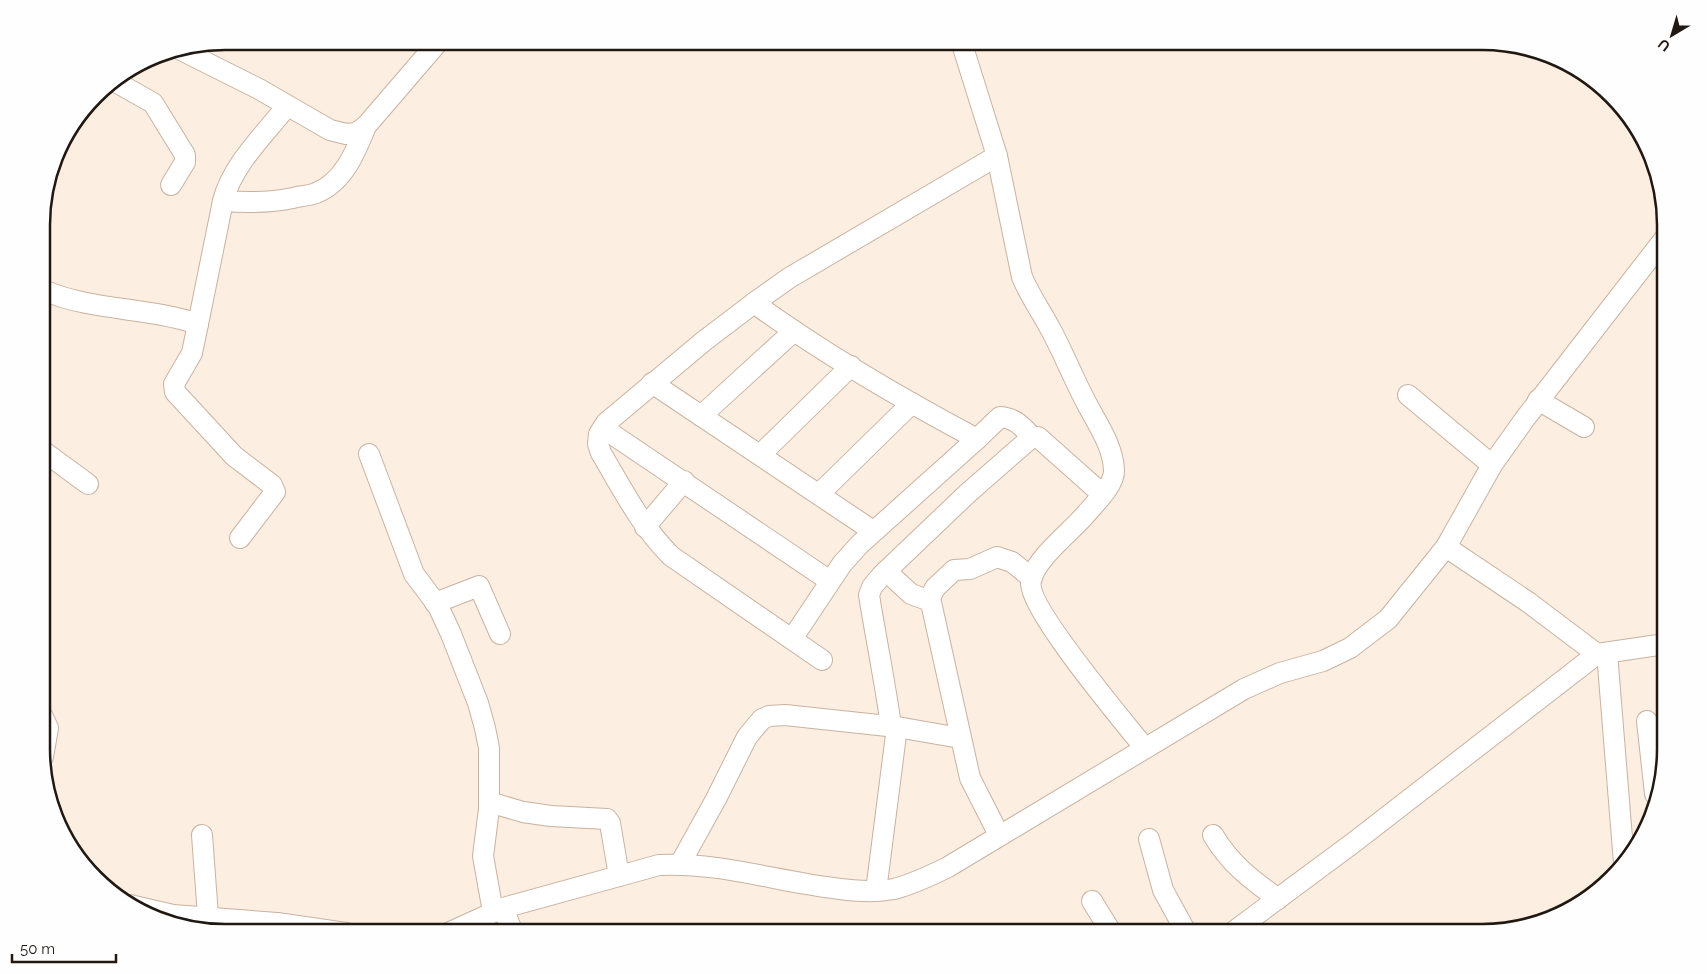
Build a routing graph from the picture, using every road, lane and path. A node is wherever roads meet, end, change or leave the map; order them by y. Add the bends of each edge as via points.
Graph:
1 (431, 50) edge
2 (964, 50) edge
3 (188, 54) edge
4 (120, 84) edge
5 (287, 106) junction
6 (366, 126) junction
7 (997, 156) junction
8 (171, 185) dead end
9 (223, 201) junction
10 (1657, 248) edge
11 (50, 292) edge
12 (754, 303) junction
13 (198, 324) junction
14 (794, 331) junction
15 (851, 366) junction
16 (652, 384) junction
17 (1408, 395) dead end
18 (1538, 400) junction
19 (912, 403) junction
20 (702, 416) junction
21 (1584, 427) dead end
22 (603, 428) junction
23 (1032, 437) junction
24 (977, 439) junction
25 (369, 454) dead end
26 (761, 454) junction
27 (50, 457) edge
28 (1492, 465) junction
29 (684, 481) junction
30 (88, 484) dead end
31 (819, 494) junction
32 (1102, 494) junction
33 (645, 527) junction
34 (873, 531) junction
35 (240, 538) dead end
36 (1446, 548) junction
37 (886, 571) junction
38 (1032, 578) junction
39 (830, 581) junction
40 (930, 602) junction
41 (435, 603) junction
42 (500, 634) dead end
43 (792, 639) junction
44 (1657, 645) edge
45 (1602, 654) junction
46 (822, 660) dead end
47 (1647, 721) dead end
48 (894, 726) junction
49 (960, 738) junction
50 (1144, 747) junction
51 (1657, 761) edge
52 (489, 802) junction
53 (202, 835) dead end
54 (1213, 835) dead end
55 (999, 836) junction
56 (1149, 839) dead end
57 (1623, 853) edge
58 (680, 864) junction
59 (619, 876) junction
60 (876, 891) junction
61 (1278, 899) junction
62 (1092, 901) dead end
63 (498, 910) junction
64 (164, 913) edge
65 (208, 916) junction
66 (273, 924) edge
67 (468, 924) edge
68 (507, 924) edge
69 (1106, 924) edge
70 (1182, 924) edge
71 (1244, 924) edge

1 - 6 street
2 - 7 street
3 - 5 street
4 - 8 street via 153,103 185,155 185,162
5 - 6 street via 330,130 356,133
5 - 9 street via 250,152 229,184
6 - 9 street via 357,150 343,172 316,193 265,203
7 - 12 street via 789,278
7 - 32 street via 1022,277 1111,453 1114,473
9 - 13 street
10 - 18 street
11 - 13 street via 79,301 170,315
12 - 14 street
12 - 16 street
13 - 35 street via 192,353 174,384 175,392 234,456 272,485 275,492
14 - 15 street
14 - 20 street
15 - 19 street
15 - 26 street
16 - 20 street
16 - 22 street
17 - 28 street
18 - 21 street
18 - 28 street
19 - 24 street
19 - 31 street
20 - 26 street
22 - 29 street
22 - 33 street via 598,444 601,453
23 - 24 street via 1021,424 1000,417
23 - 32 street via 1038,437
23 - 37 street
24 - 34 street
25 - 41 street via 414,574
26 - 31 street
27 - 30 street
28 - 36 street
29 - 33 street
29 - 39 street
31 - 34 street
32 - 38 street via 1034,570
33 - 43 street via 671,556
34 - 39 street
36 - 45 street
36 - 50 street via 1388,619 1350,648 1323,661 1259,681
37 - 40 street via 911,594
37 - 48 street via 869,594
38 - 40 street via 1012,562 997,557 970,570 954,570 935,588
38 - 50 street via 1032,592 1044,617
39 - 43 street
40 - 49 street
41 - 42 street via 479,586
41 - 52 street via 451,634 482,720 489,748
43 - 46 street
44 - 45 street
45 - 57 street
45 - 61 street
47 - 51 street
48 - 49 street
48 - 58 street via 785,715 762,719 747,737
48 - 60 street
49 - 55 street via 970,778
50 - 55 street
52 - 59 street via 523,812 607,819
52 - 63 street via 483,856
53 - 65 street
54 - 61 street via 1240,871
55 - 60 street via 918,881
56 - 70 street via 1163,890
58 - 59 street via 659,865
58 - 60 street via 716,867 802,884
59 - 63 street
61 - 71 street
62 - 69 street
63 - 67 street
63 - 68 street
64 - 65 street
65 - 66 street

